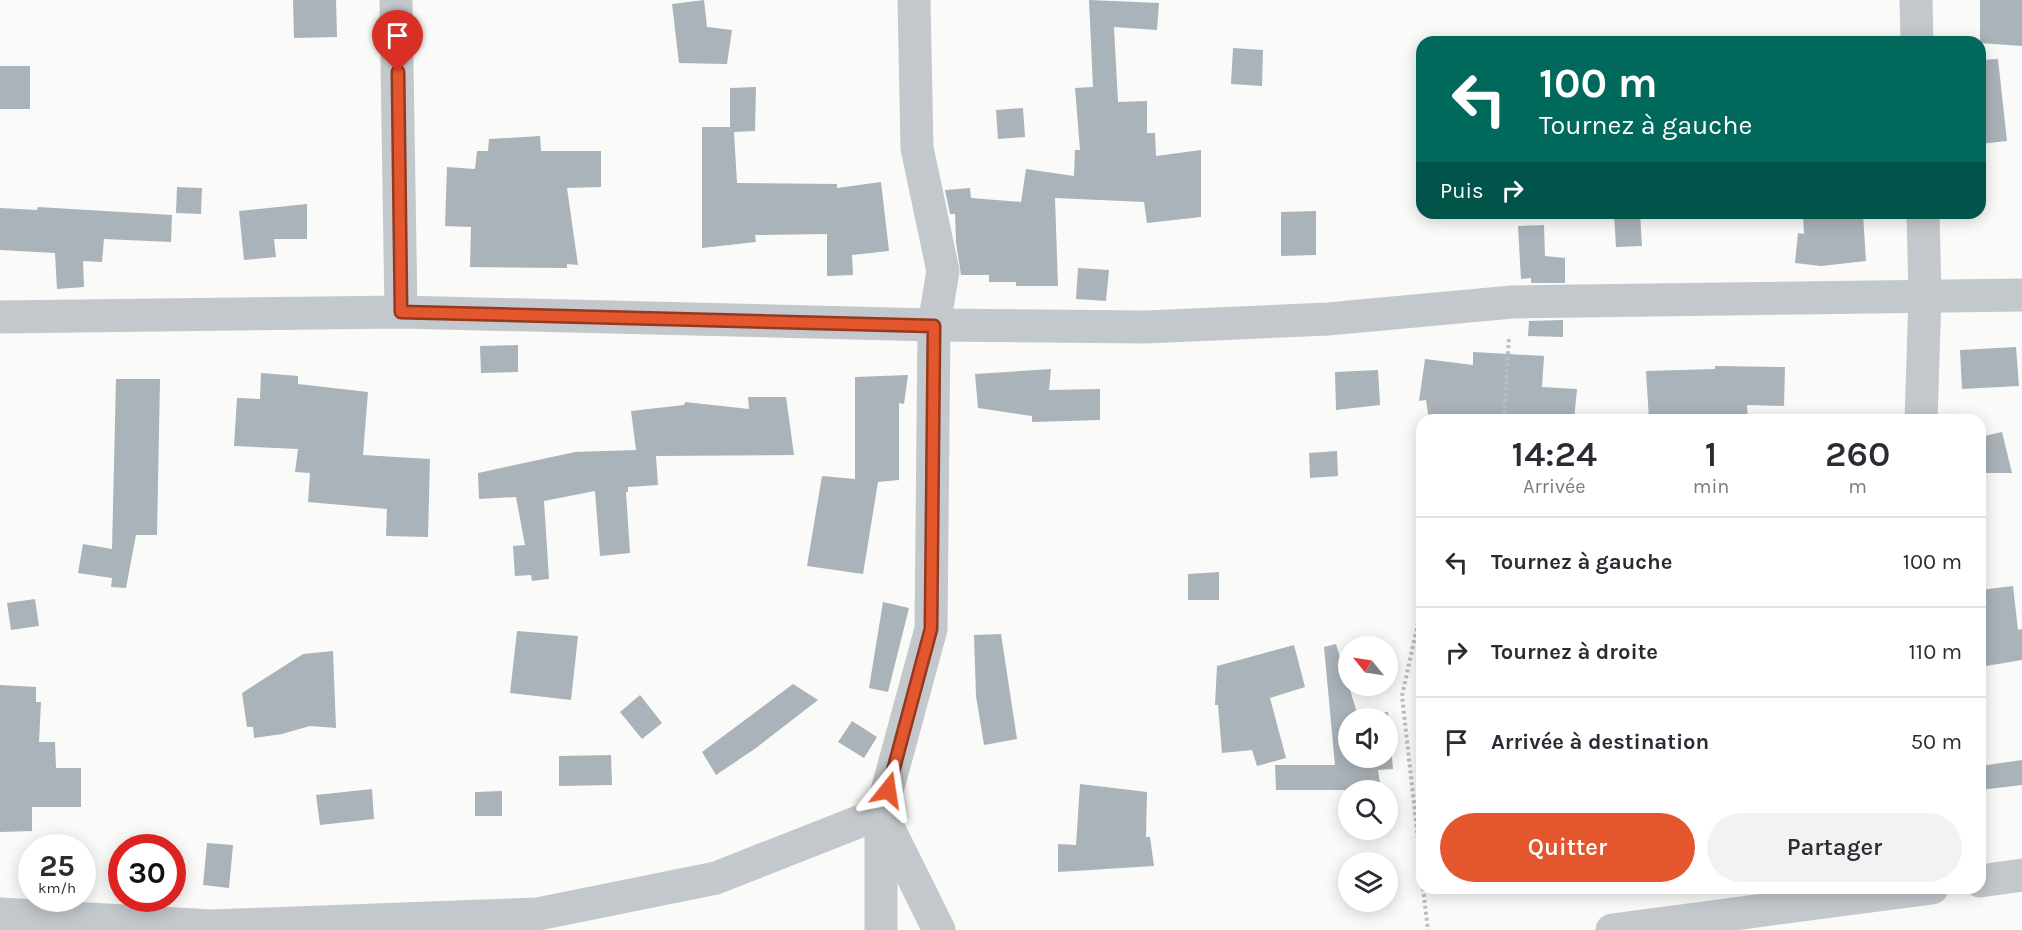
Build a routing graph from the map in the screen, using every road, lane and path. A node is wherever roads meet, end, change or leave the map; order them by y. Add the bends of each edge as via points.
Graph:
1 (396, 0) edge
2 (914, 0) edge
3 (1916, 0) edge
4 (1917, 36) edge
5 (1923, 219) edge
6 (1925, 295) junction
7 (2022, 295) edge
8 (1512, 302) junction
9 (401, 312) junction
10 (0, 317) edge
11 (934, 326) junction
12 (1504, 414) edge
13 (1921, 414) edge
14 (1416, 632) edge
15 (881, 813) junction
16 (1416, 821) edge
17 (2022, 874) edge
18 (1986, 880) edge
19 (1425, 894) edge
20 (1878, 894) edge
21 (0, 914) edge
22 (881, 930) edge
23 (939, 930) edge
24 (1428, 930) edge
25 (1612, 930) edge

1 - 9 street
2 - 11 street via 917,148 943,271
3 - 4 street
5 - 6 street
6 - 7 street
6 - 8 street
6 - 13 street
8 - 11 street via 1328,319 1179,325
8 - 12 path
9 - 10 street
9 - 11 street
11 - 15 street via 931,629
14 - 16 path via 1402,696
15 - 21 street via 717,878 538,914 212,926
15 - 22 street
15 - 23 street
17 - 18 street
19 - 24 path
20 - 25 street

